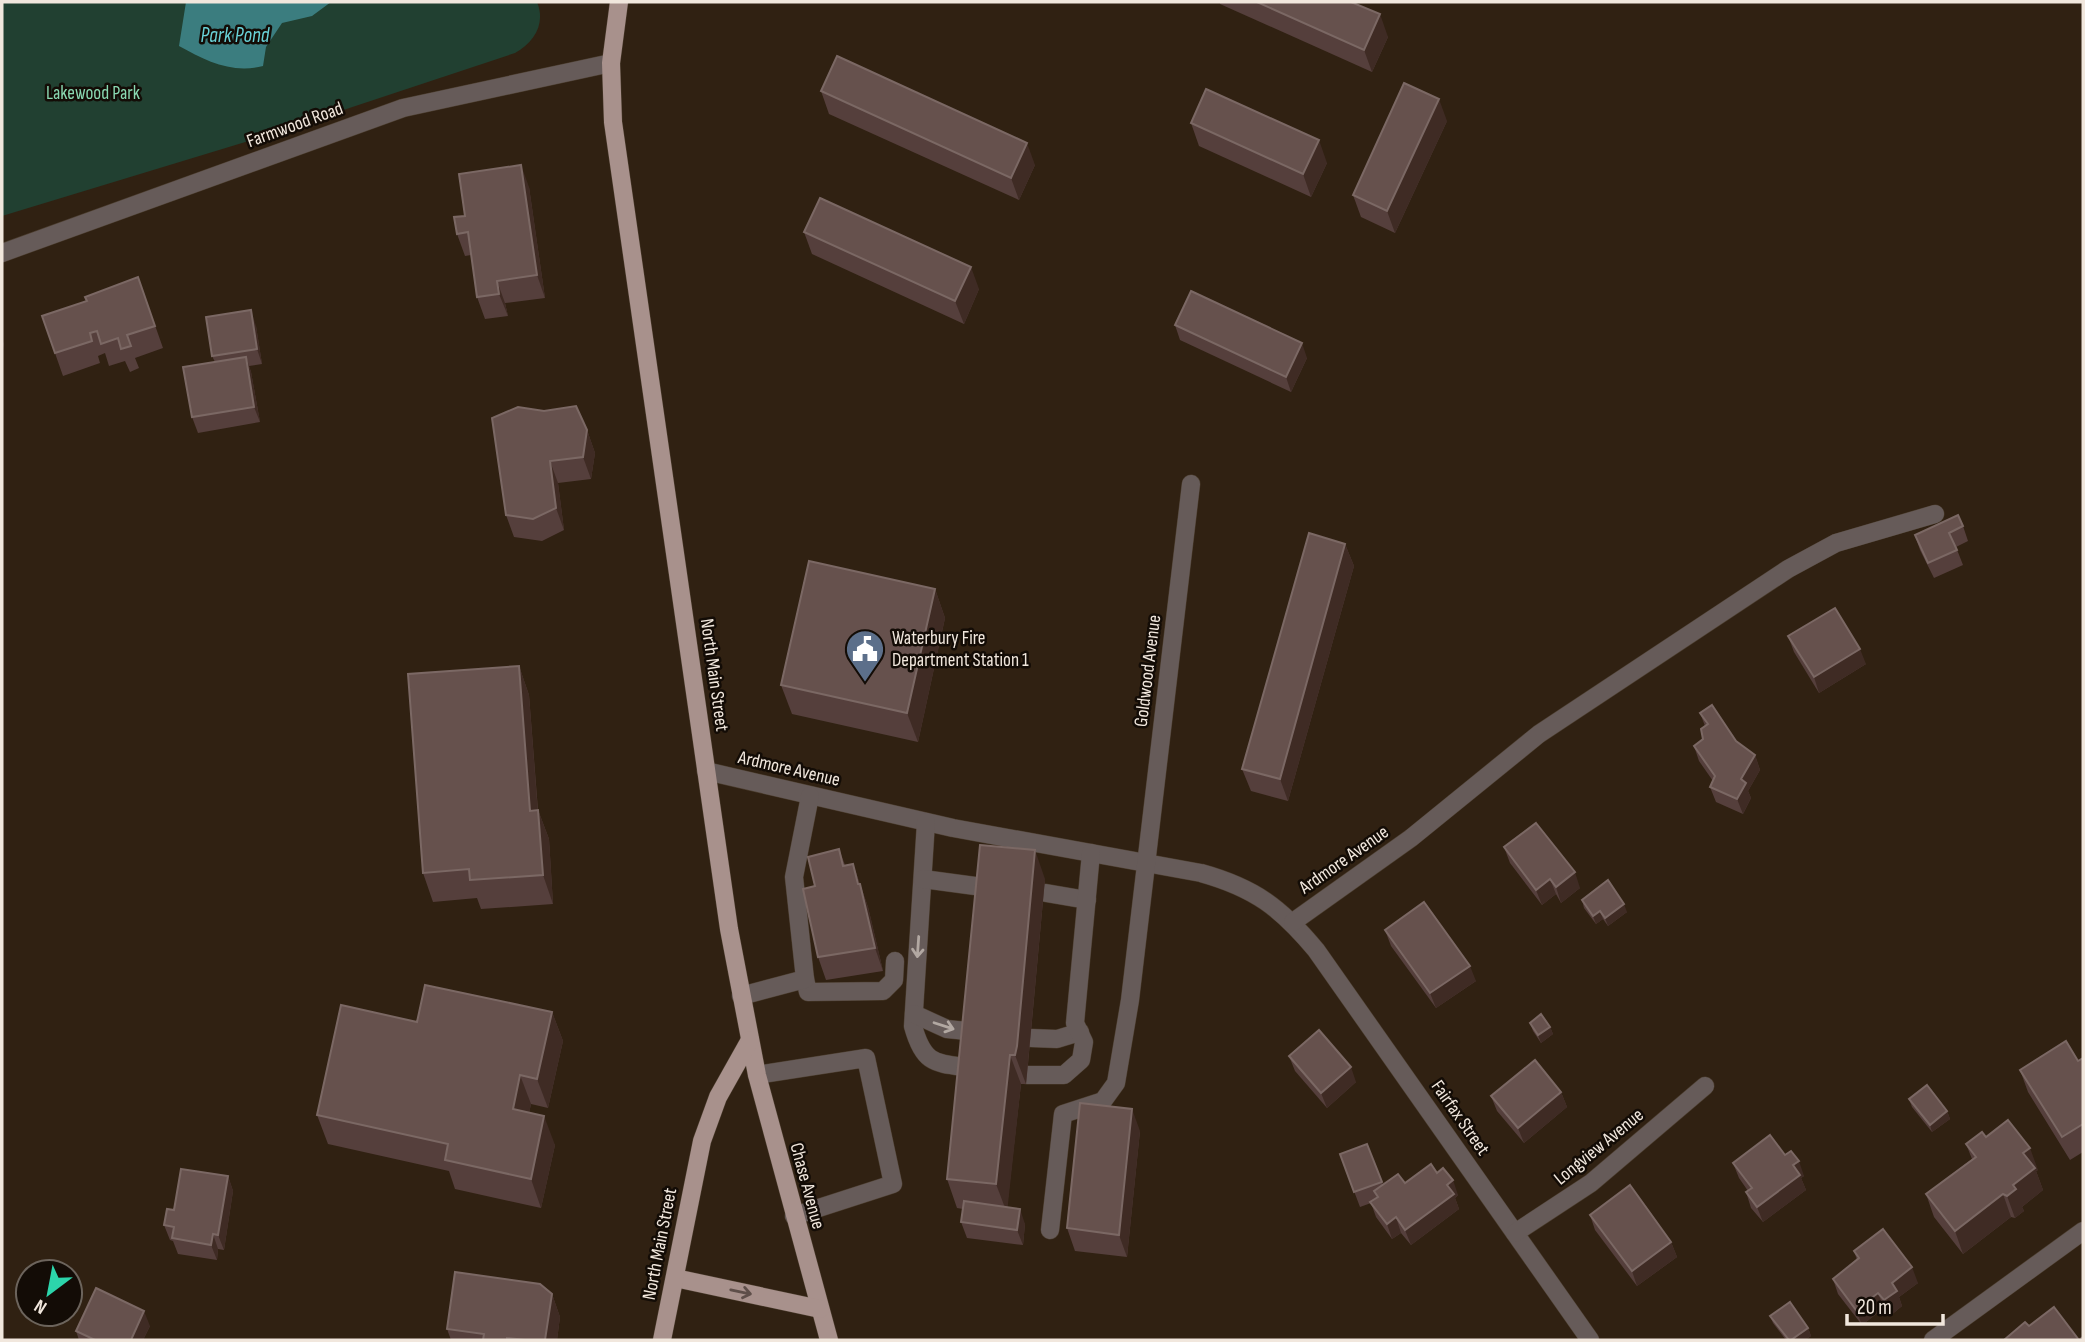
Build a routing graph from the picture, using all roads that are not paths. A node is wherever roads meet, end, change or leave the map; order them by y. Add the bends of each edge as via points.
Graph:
1 (620, 2) edge
2 (611, 63) junction
3 (2, 253) edge
4 (1191, 484) dead end
5 (1935, 514) dead end
6 (706, 771) junction
7 (810, 796) junction
8 (926, 822) junction
9 (1091, 853) junction
10 (1146, 862) junction
11 (923, 879) junction
12 (990, 888) edge
13 (1046, 892) dead end
14 (1087, 901) junction
15 (1293, 922) junction
16 (895, 961) dead end
17 (806, 979) junction
18 (741, 996) junction
19 (914, 1014) junction
20 (977, 1032) edge
21 (1080, 1032) junction
22 (1031, 1038) dead end
23 (750, 1040) junction
24 (973, 1068) edge
25 (757, 1075) junction
26 (1027, 1075) dead end
27 (1705, 1086) dead end
28 (794, 1216) junction
29 (1050, 1230) dead end
30 (2083, 1231) edge
31 (1515, 1233) junction
32 (675, 1278) junction
33 (820, 1309) junction
34 (662, 1340) edge
35 (829, 1340) edge
36 (1590, 1340) edge
37 (1933, 1340) edge

1 - 2 main road, North Main Street
2 - 3 street, Farmwood Road via 403,108
2 - 6 main road, North Main Street via 613,122
4 - 10 street, Goldwood Avenue
5 - 15 street, Ardmore Avenue via 1836,543 1788,569 1539,734 1411,838
6 - 7 street, Ardmore Avenue
6 - 18 main road, North Main Street
7 - 8 street, Ardmore Avenue
7 - 17 street via 794,877
8 - 9 street, Ardmore Avenue
8 - 11 street
9 - 10 street, Ardmore Avenue
9 - 14 street
10 - 15 street, Ardmore Avenue via 1245,887
10 - 29 street, Goldwood Avenue via 1116,1083 1103,1101 1063,1114
11 - 12 street
11 -> 19 street
13 - 14 street
14 - 21 street via 1075,1023
15 - 31 street, Fairfax Street
16 - 17 street via 894,980 883,991 808,992
17 - 18 street
18 - 23 main road, North Main Street
19 -> 20 street via 947,1029
19 - 24 street via 913,1026 924,1056 935,1063
21 - 22 street via 1058,1039
21 - 26 street via 1082,1060 1064,1075
23 - 25 main road, Chase Avenue
23 - 32 main road, North Main Street via 709,1118
25 - 28 main road, Chase Avenue
25 - 28 street via 866,1058 893,1184
27 - 31 street, Longview Avenue via 1591,1183
28 - 33 main road, Chase Avenue
30 - 37 street
31 - 36 street, Fairfax Street
32 -> 33 main road
32 - 34 main road, North Main Street
33 - 35 main road, Chase Avenue

